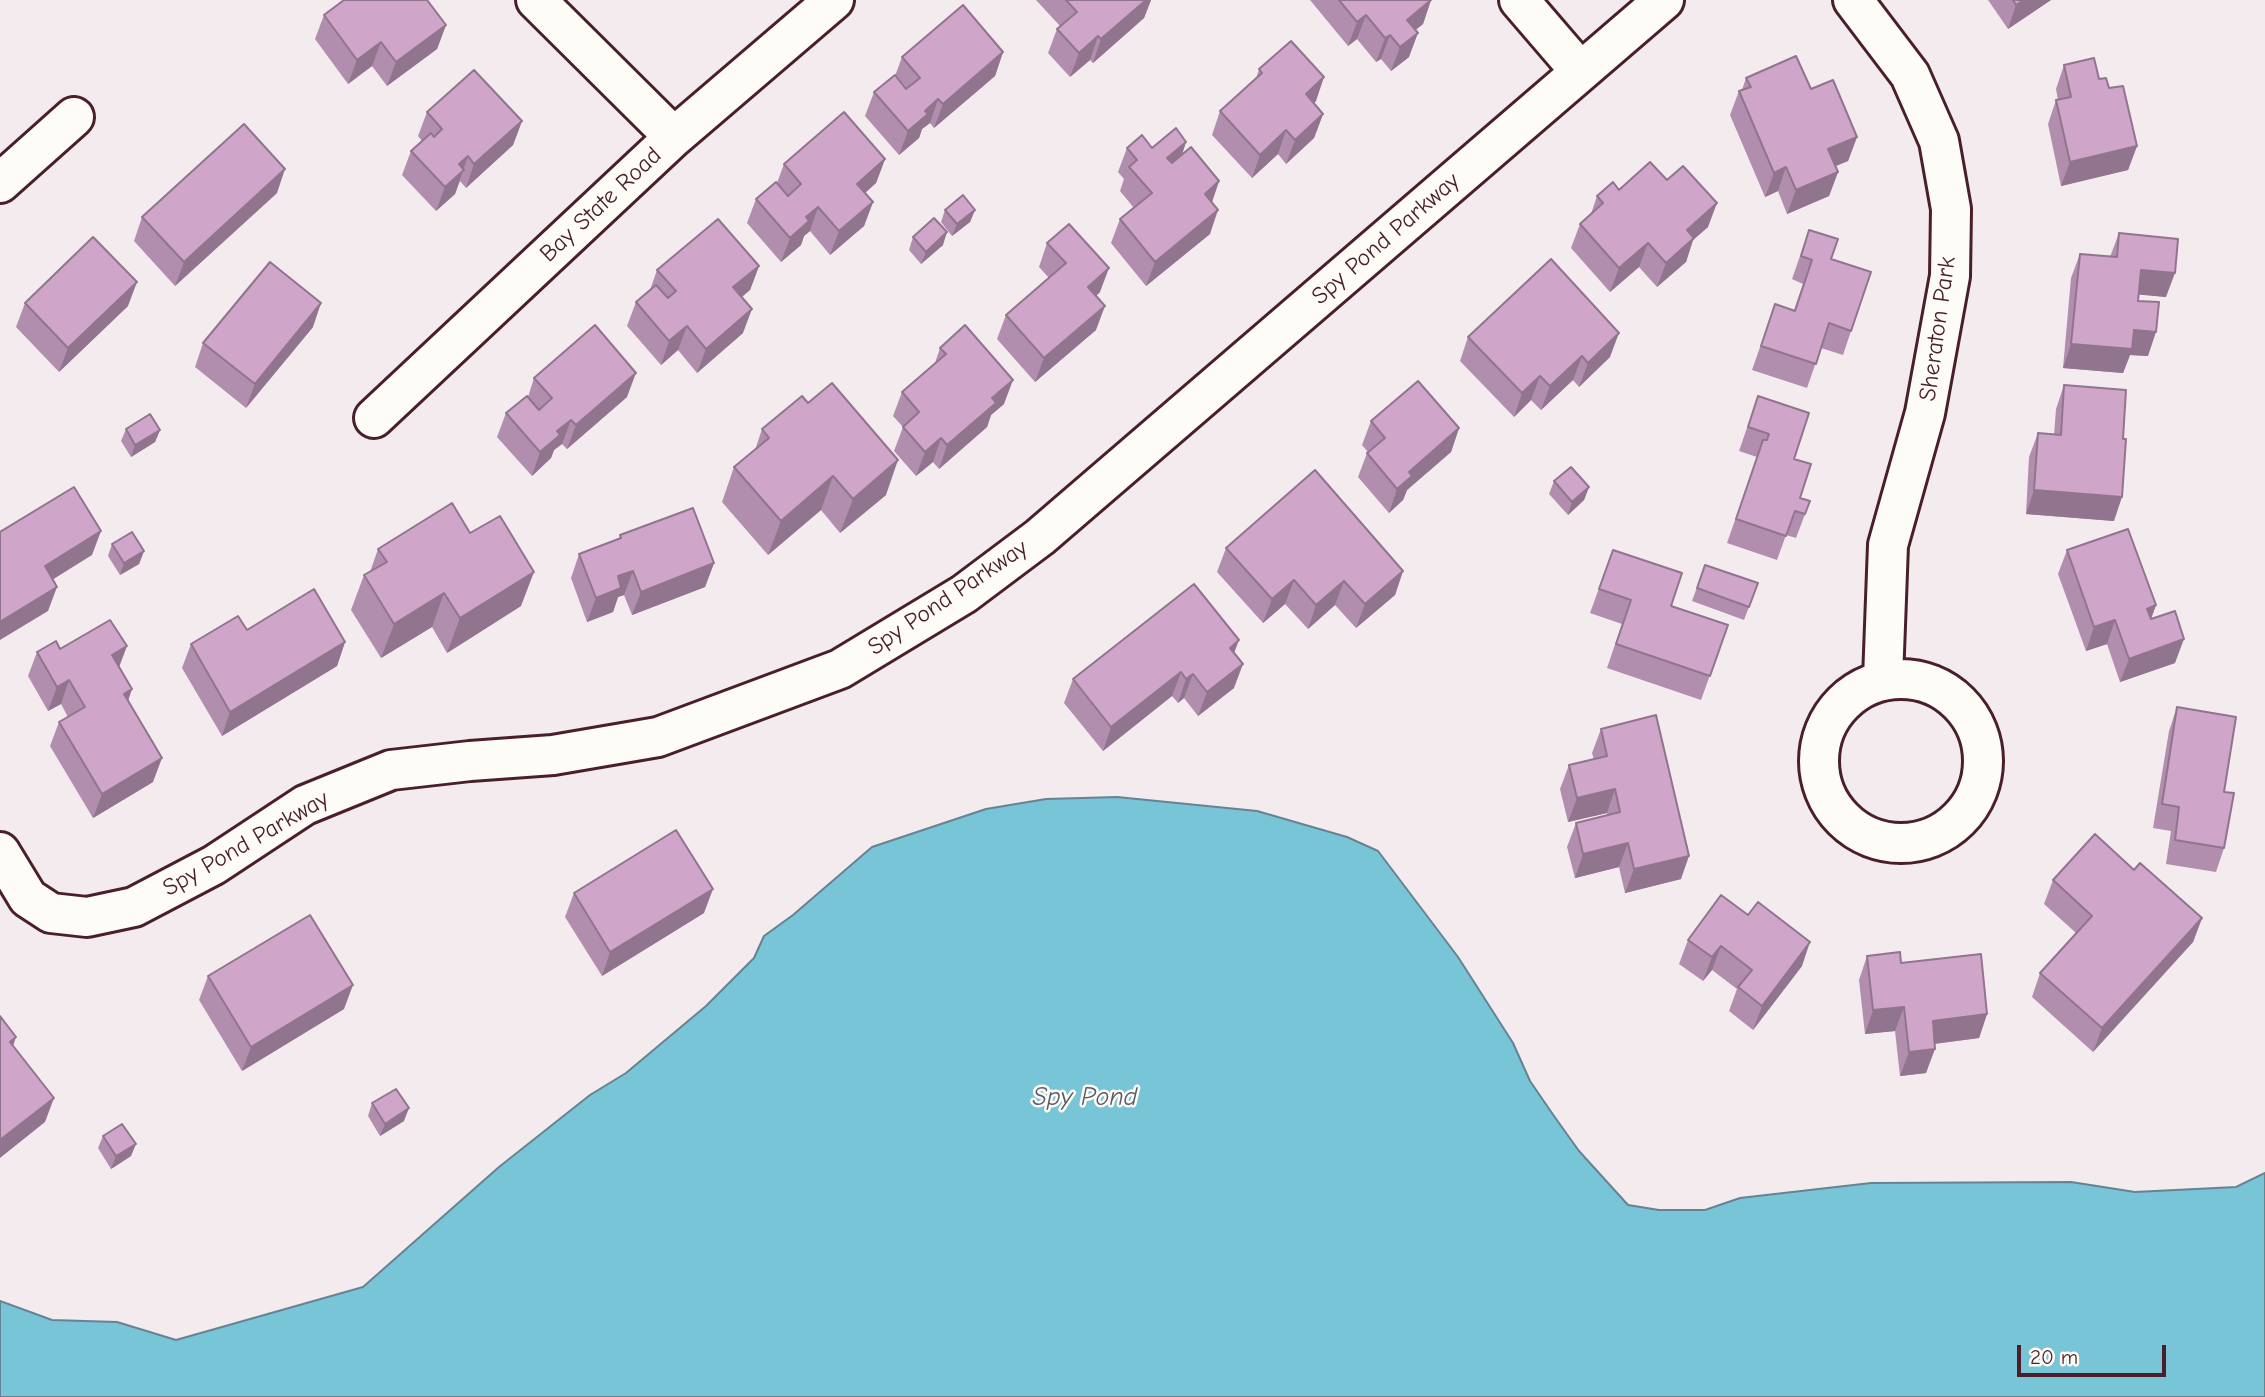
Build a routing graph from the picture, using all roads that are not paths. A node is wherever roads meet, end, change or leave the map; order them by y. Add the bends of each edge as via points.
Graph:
1 (536, 0) edge
2 (834, 0) edge
3 (1519, 0) edge
4 (1853, 0) edge
5 (1641, 7) edge
6 (1580, 71) junction
7 (74, 117) dead end
8 (674, 137) junction
9 (0, 183) edge
10 (374, 418) dead end
11 (1883, 679) junction
12 (0, 852) edge

1 - 8 street
2 - 8 street, Bay State Road
3 - 6 street
4 - 11 street, Sheraton Park via 1910,75 1939,141 1951,209 1950,276 1925,412 1888,545
5 - 6 street, Spy Pond Parkway
6 - 12 street, Spy Pond Parkway via 1040,537 964,594 839,669 658,737 553,755 391,770 305,806 214,865 134,907 87,918 51,913 29,898
7 - 9 street
8 - 10 street, Bay State Road
11 - 11 street via 1917,679 1954,696 1973,716 1984,750 1983,782 1959,821 1914,843 1888,844 1863,834 1839,817 1823,790 1818,754 1828,721 1849,696

